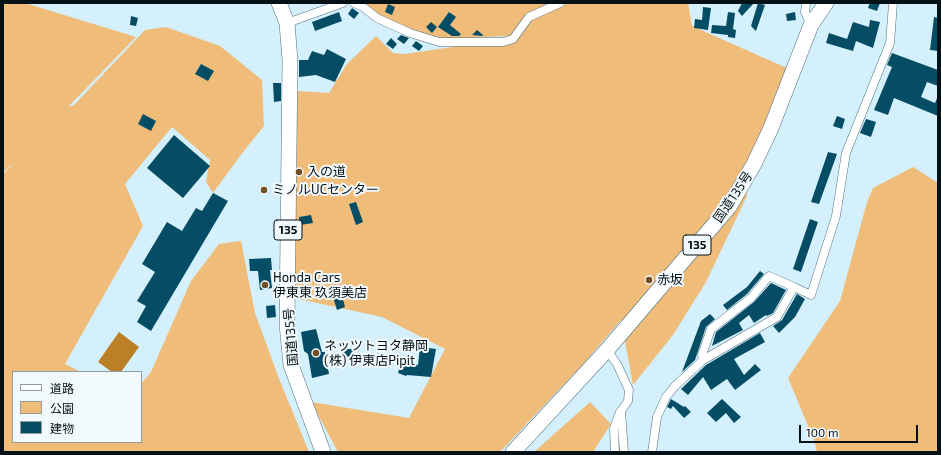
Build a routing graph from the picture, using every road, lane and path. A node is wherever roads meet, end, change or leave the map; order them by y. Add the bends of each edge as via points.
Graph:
1 (279, 3) edge
2 (343, 3) edge
3 (354, 3) edge
4 (560, 3) edge
5 (806, 3) edge
6 (826, 3) edge
7 (893, 3) edge
8 (287, 23) junction
9 (811, 25) junction
10 (794, 287) junction
11 (607, 350) junction
12 (703, 360) junction
13 (621, 411) junction
14 (322, 452) edge
15 (513, 452) edge
16 (615, 452) edge
17 (624, 452) edge
18 (652, 452) edge

1 - 8 highway, 国道135号 / 135
2 - 8 street
3 - 4 street via 377,18 410,33 439,42 503,42 512,39 528,16
5 - 9 street via 805,12
6 - 9 highway, 国道135号 / 135
7 - 10 street via 890,43 846,153 836,216 811,295
8 - 14 highway, 国道135号 / 135 via 290,60 287,324 292,365
9 - 11 highway, 国道135号 / 135 via 771,128 741,189 729,207
10 - 12 street via 778,317
10 - 12 street via 769,276 751,298 711,329 702,355
11 - 13 street via 630,390 628,401
11 - 15 highway, 国道135号 / 135
12 - 18 street via 666,397 657,417
13 - 16 street via 614,428
13 - 17 street

